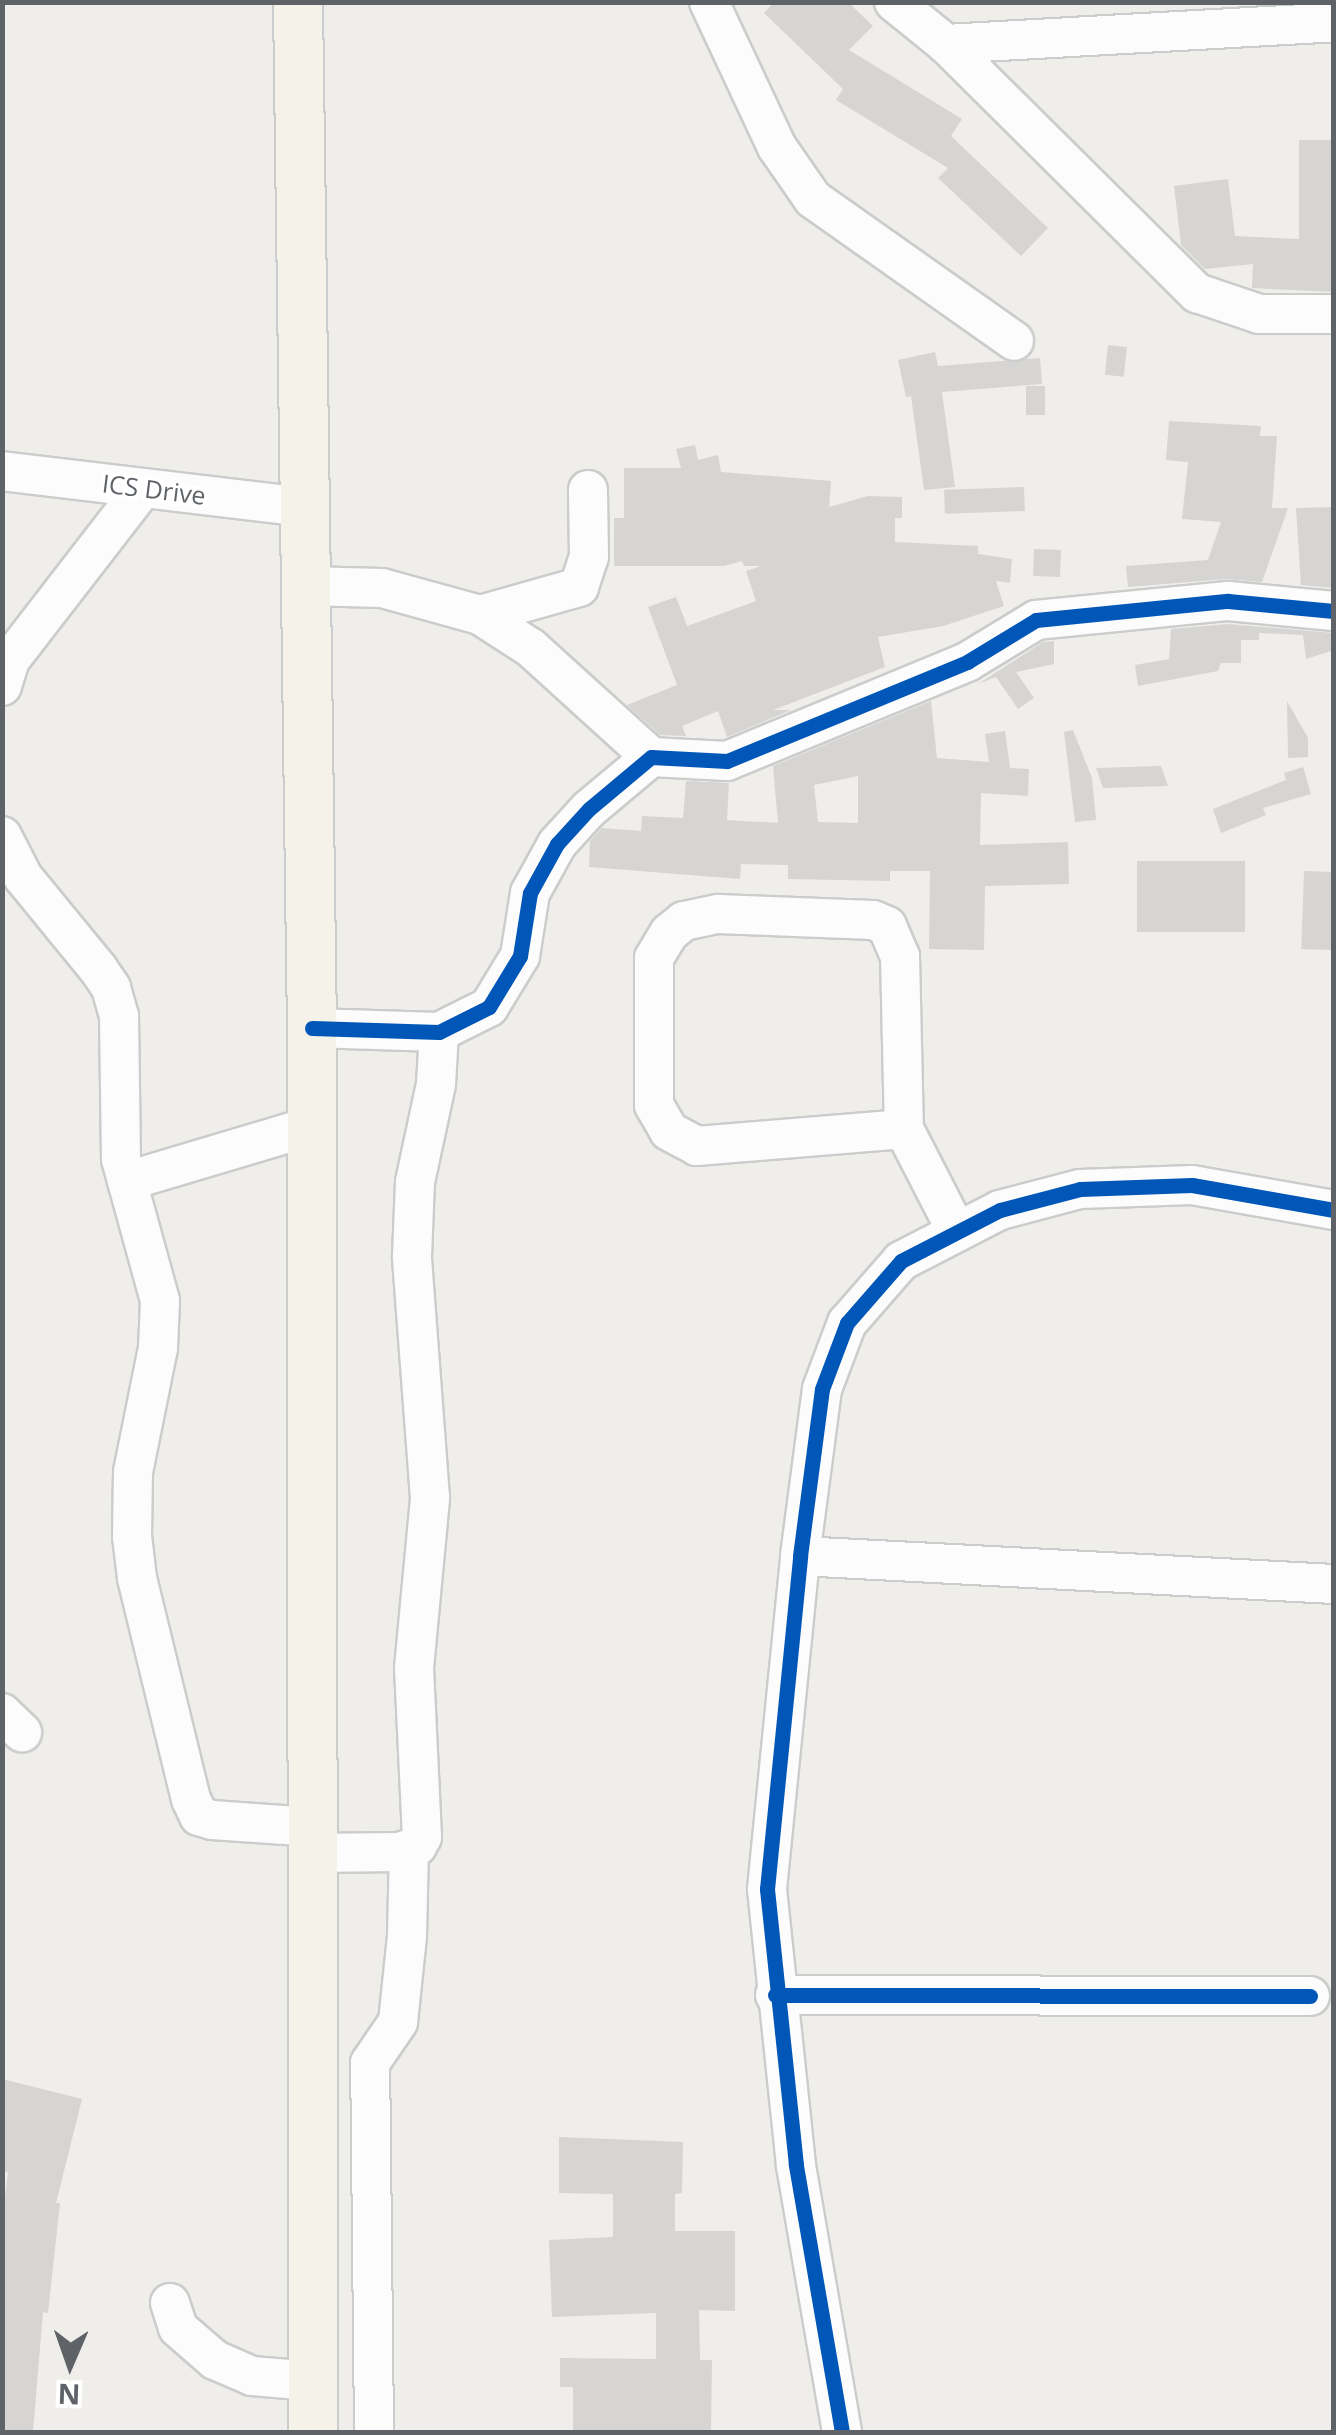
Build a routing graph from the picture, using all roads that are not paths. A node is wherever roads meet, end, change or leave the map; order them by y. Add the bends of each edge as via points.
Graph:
1 (298, 2) edge
2 (708, 2) edge
3 (894, 2) edge
4 (1334, 22) edge
5 (946, 44) junction
6 (1334, 314) edge
7 (1014, 341) dead end
8 (2, 471) edge
9 (143, 488) junction
10 (588, 490) dead end
11 (304, 507) junction
12 (306, 586) junction
13 (1334, 611) edge
14 (480, 615) junction
15 (2, 686) edge
16 (652, 757) junction
17 (2, 836) edge
18 (312, 1028) junction
19 (440, 1032) junction
20 (312, 1126) junction
21 (904, 1130) junction
22 (127, 1181) junction
23 (1334, 1210) edge
24 (957, 1232) junction
25 (800, 1556) junction
26 (1334, 1584) edge
27 (311, 1840) junction
28 (409, 1850) junction
29 (775, 1995) junction
30 (1310, 1996) dead end
31 (170, 2303) dead end
32 (312, 2382) junction
33 (312, 2432) edge
34 (374, 2432) edge
35 (842, 2432) edge

1 - 11 main road
2 - 7 street via 777,147 814,199
3 - 5 street
4 - 5 street
5 - 6 street via 1197,292 1259,314
8 - 9 street, ICS Drive
9 - 11 street, ICS Drive
9 - 15 street via 10,660
10 - 14 street via 589,557 579,587
11 - 12 main road
12 - 14 street via 382,588
12 - 18 main road
13 - 16 street via 1228,601 1036,620 967,662 727,760
14 - 16 street via 530,648
16 - 19 street via 557,844 530,892 520,956 489,1007
17 - 22 street via 23,877 111,988
18 - 19 street
18 - 20 main road
19 - 28 street via 413,1208 430,1498 414,1668 424,1827
20 - 22 street
20 - 27 main road
21 - 21 street via 697,1146 669,1132 654,1105 654,958 669,933 684,921 718,914 874,920 887,926 900,956
21 - 24 street
22 - 27 street via 160,1301 158,1348 133,1472 132,1536 191,1799 198,1816
23 - 24 street via 1192,1185 1080,1189 1000,1210
24 - 25 street via 901,1261 847,1323 822,1389
25 - 26 street
25 - 29 street via 767,1889
27 - 28 street
27 - 32 main road
28 - 34 street via 398,2022 370,2062
29 - 30 street
29 - 35 street via 796,2165
31 - 32 street via 178,2328 215,2360 252,2376
32 - 33 main road

